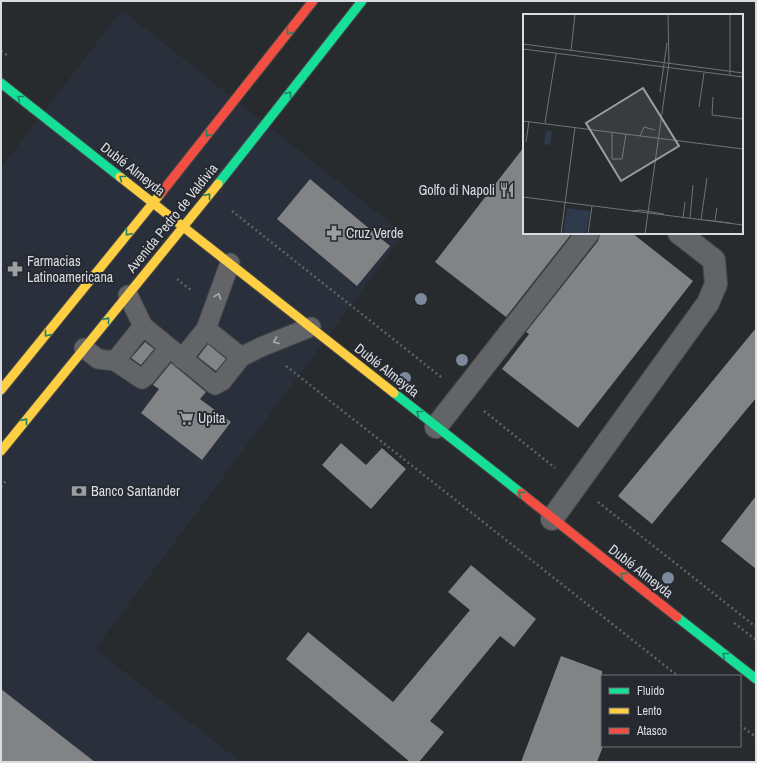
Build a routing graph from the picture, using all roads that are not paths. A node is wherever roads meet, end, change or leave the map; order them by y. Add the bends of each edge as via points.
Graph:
1 (313, 1) edge
2 (362, 1) edge
3 (1, 83) edge
4 (153, 202) junction
5 (184, 227) junction
6 (587, 234) edge
7 (680, 234) edge
8 (230, 263) junction
9 (128, 295) junction
10 (143, 326) junction
11 (311, 327) junction
12 (206, 329) junction
13 (84, 348) junction
14 (175, 354) junction
15 (241, 357) junction
16 (115, 361) junction
17 (1, 390) edge
18 (436, 427) junction
19 (1, 452) edge
20 (552, 519) junction
21 (756, 679) edge

1 -> 4 main road, Avenida Pedro de Valdivia
5 -> 2 main road, Avenida Pedro de Valdivia
4 -> 3 main road, Dublé Almeyda
4 - 5 main road, Dublé Almeyda
4 -> 17 main road, Avenida Pedro de Valdivia
5 - 8 main road, Dublé Almeyda
5 - 9 main road, Avenida Pedro de Valdivia
6 - 18 street
7 - 20 street via 714,260 716,284 708,302
8 - 11 main road, Dublé Almeyda
12 -> 8 lane
9 - 10 lane
13 -> 9 main road, Avenida Pedro de Valdivia
10 - 14 lane
10 - 16 lane
11 -> 15 lane
18 -> 11 main road, Dublé Almeyda
12 - 14 lane
12 - 15 lane
13 - 16 lane via 98,359
19 -> 13 main road, Avenida Pedro de Valdivia
14 - 15 lane via 215,384 222,381
14 - 16 lane via 142,379
20 -> 18 main road, Dublé Almeyda
21 -> 20 main road, Dublé Almeyda

